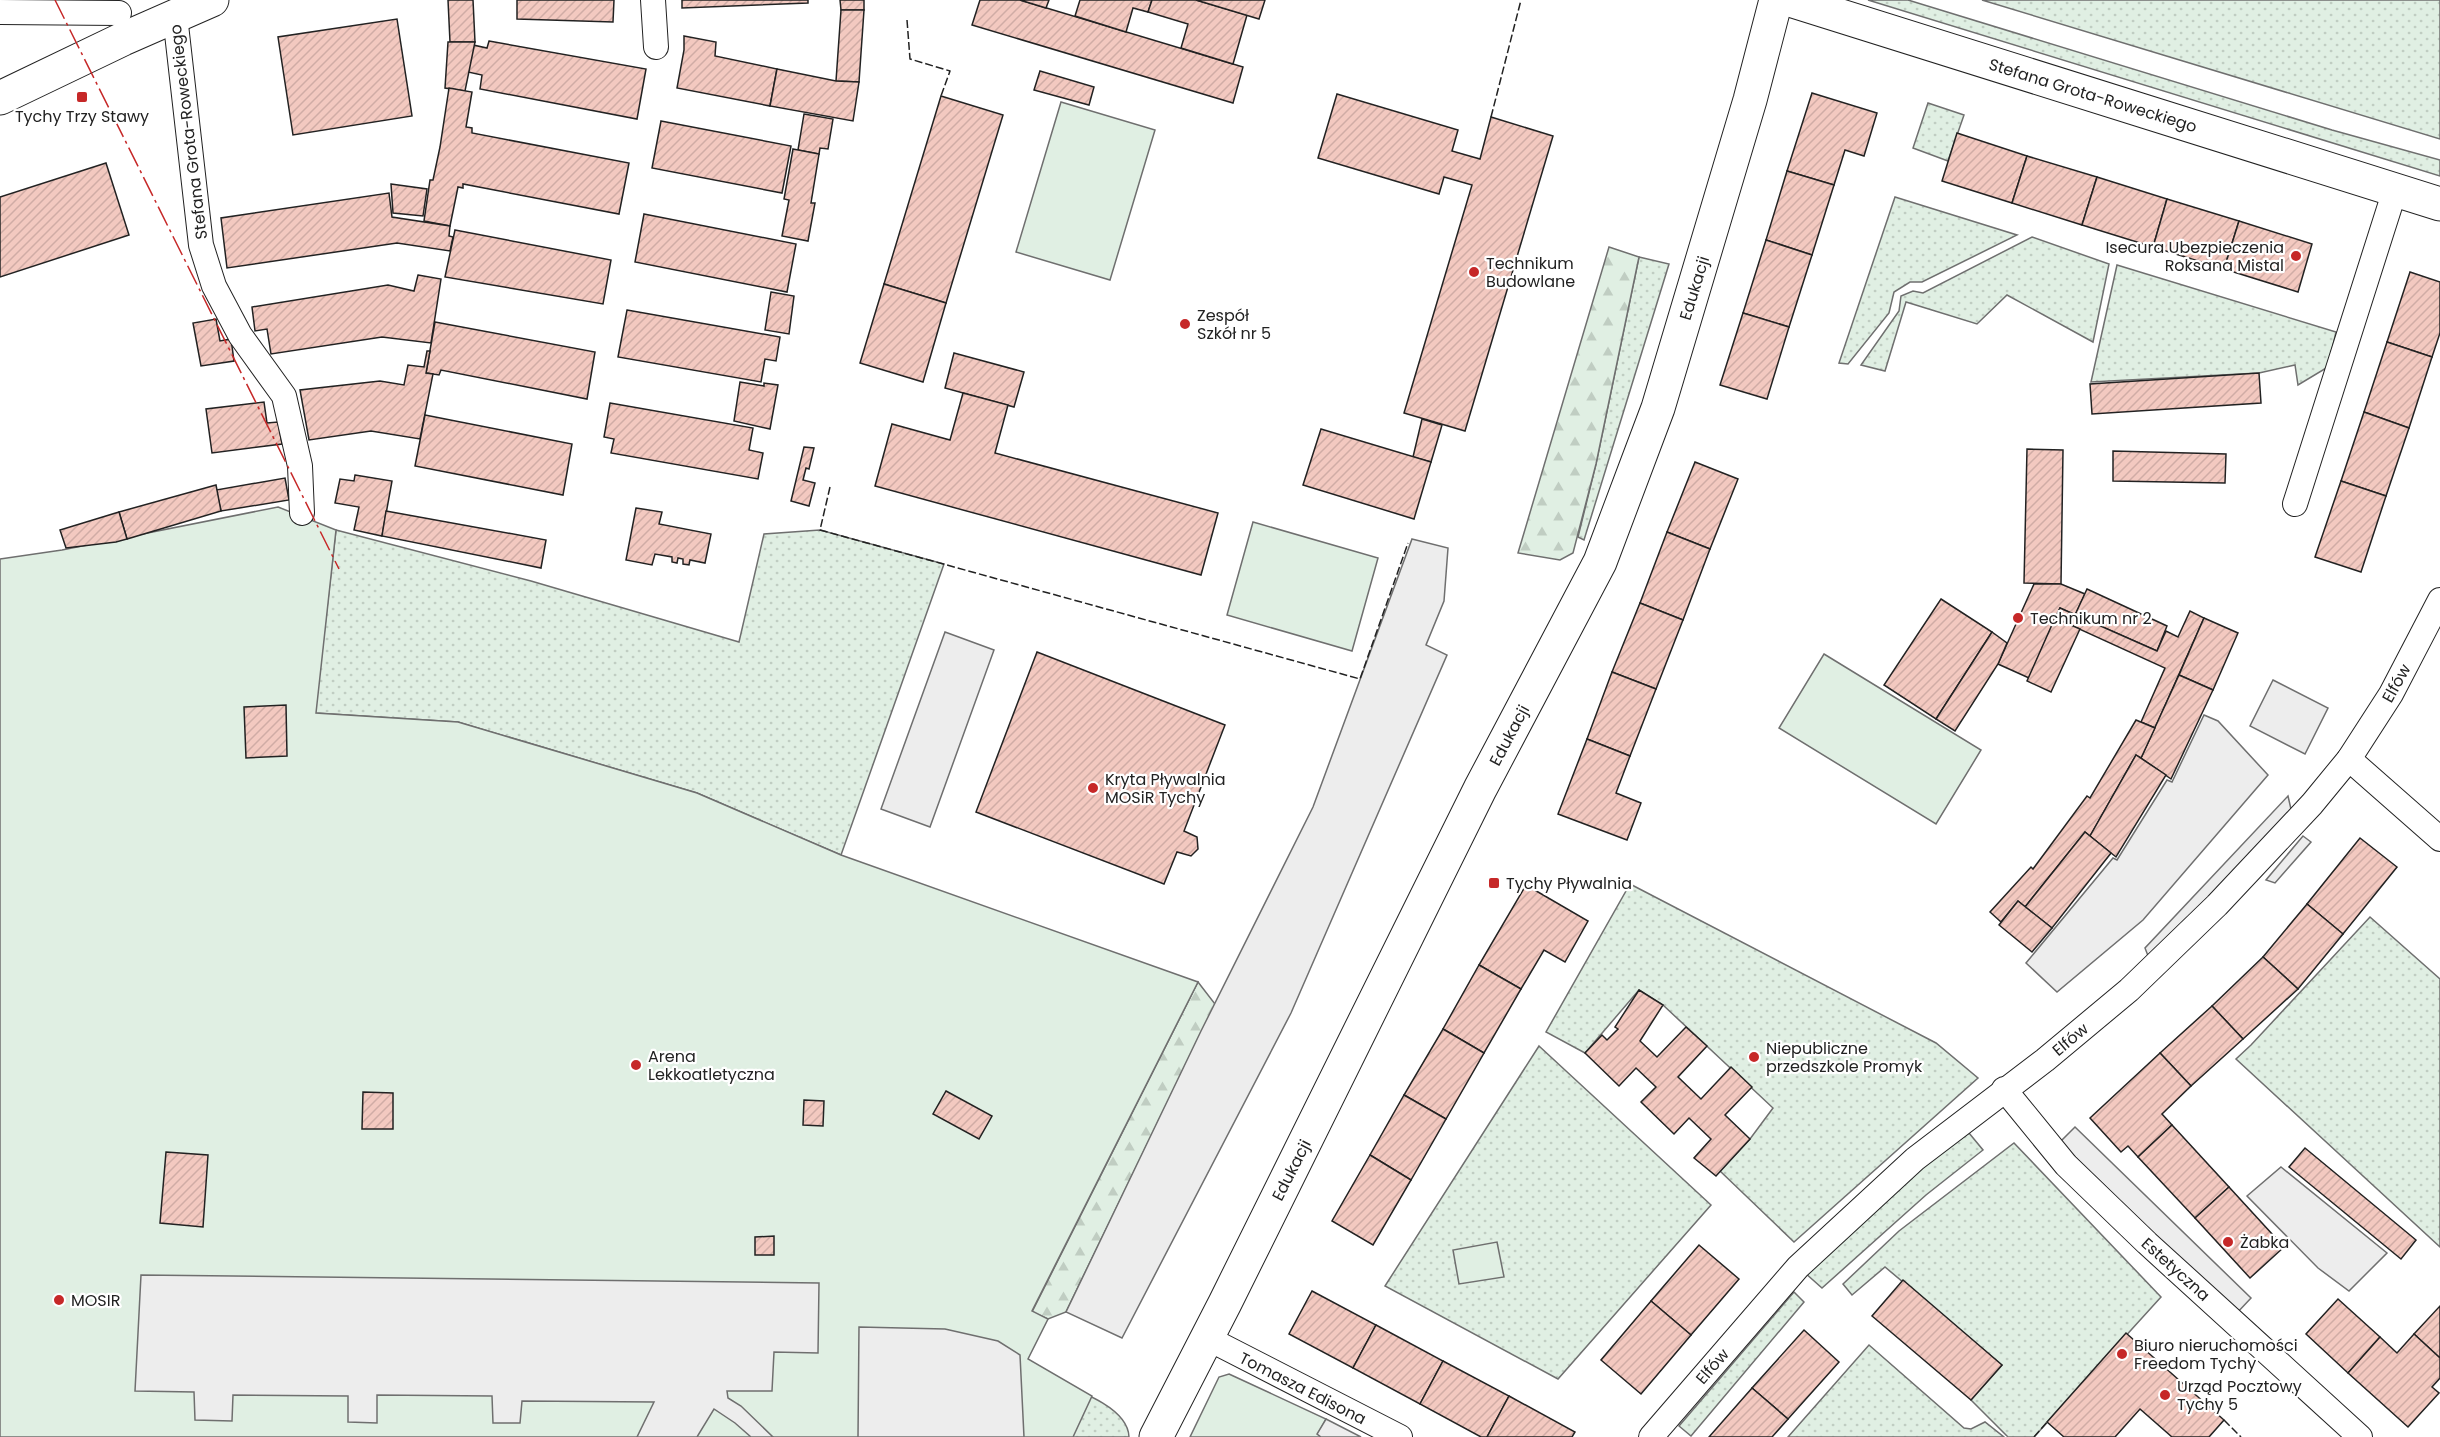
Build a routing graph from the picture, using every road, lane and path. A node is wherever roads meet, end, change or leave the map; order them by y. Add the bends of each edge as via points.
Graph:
1 (212, 0) edge
2 (653, 0) edge
3 (1776, 0) edge
4 (1790, 0) edge
5 (0, 12) edge
6 (119, 13) dead end
7 (175, 16) junction
8 (656, 47) dead end
9 (0, 98) edge
10 (2395, 190) junction
11 (2440, 204) edge
12 (2295, 504) dead end
13 (302, 513) dead end
14 (2440, 600) edge
15 (2349, 759) junction
16 (2440, 839) edge
17 (2004, 1089) junction
18 (1207, 1338) junction
19 (1156, 1437) edge
20 (1400, 1437) edge
21 (1651, 1437) edge
22 (2360, 1437) edge

1 - 7 street, Stefana Grota-Roweckiego
2 - 8 street
3 - 18 street, Edukacji via 1658,408 1600,562 1480,789
4 - 10 street, Stefana Grota-Roweckiego
5 - 6 street
7 - 9 street, Stefana Grota-Roweckiego
7 - 13 street, Stefana Grota-Roweckiego via 201,245 214,286 235,325 284,396 300,466
10 - 11 street, Stefana Grota-Roweckiego
10 - 12 street
14 - 15 street, Elfów via 2391,694
15 - 16 street
15 - 17 street, Elfów via 2217,905 2129,990
17 - 21 street, Elfów via 1915,1159 1798,1267
17 - 22 street, Estetyczna via 2066,1165
18 - 19 street, Edukacji
18 - 20 street, Tomasza Edisona

